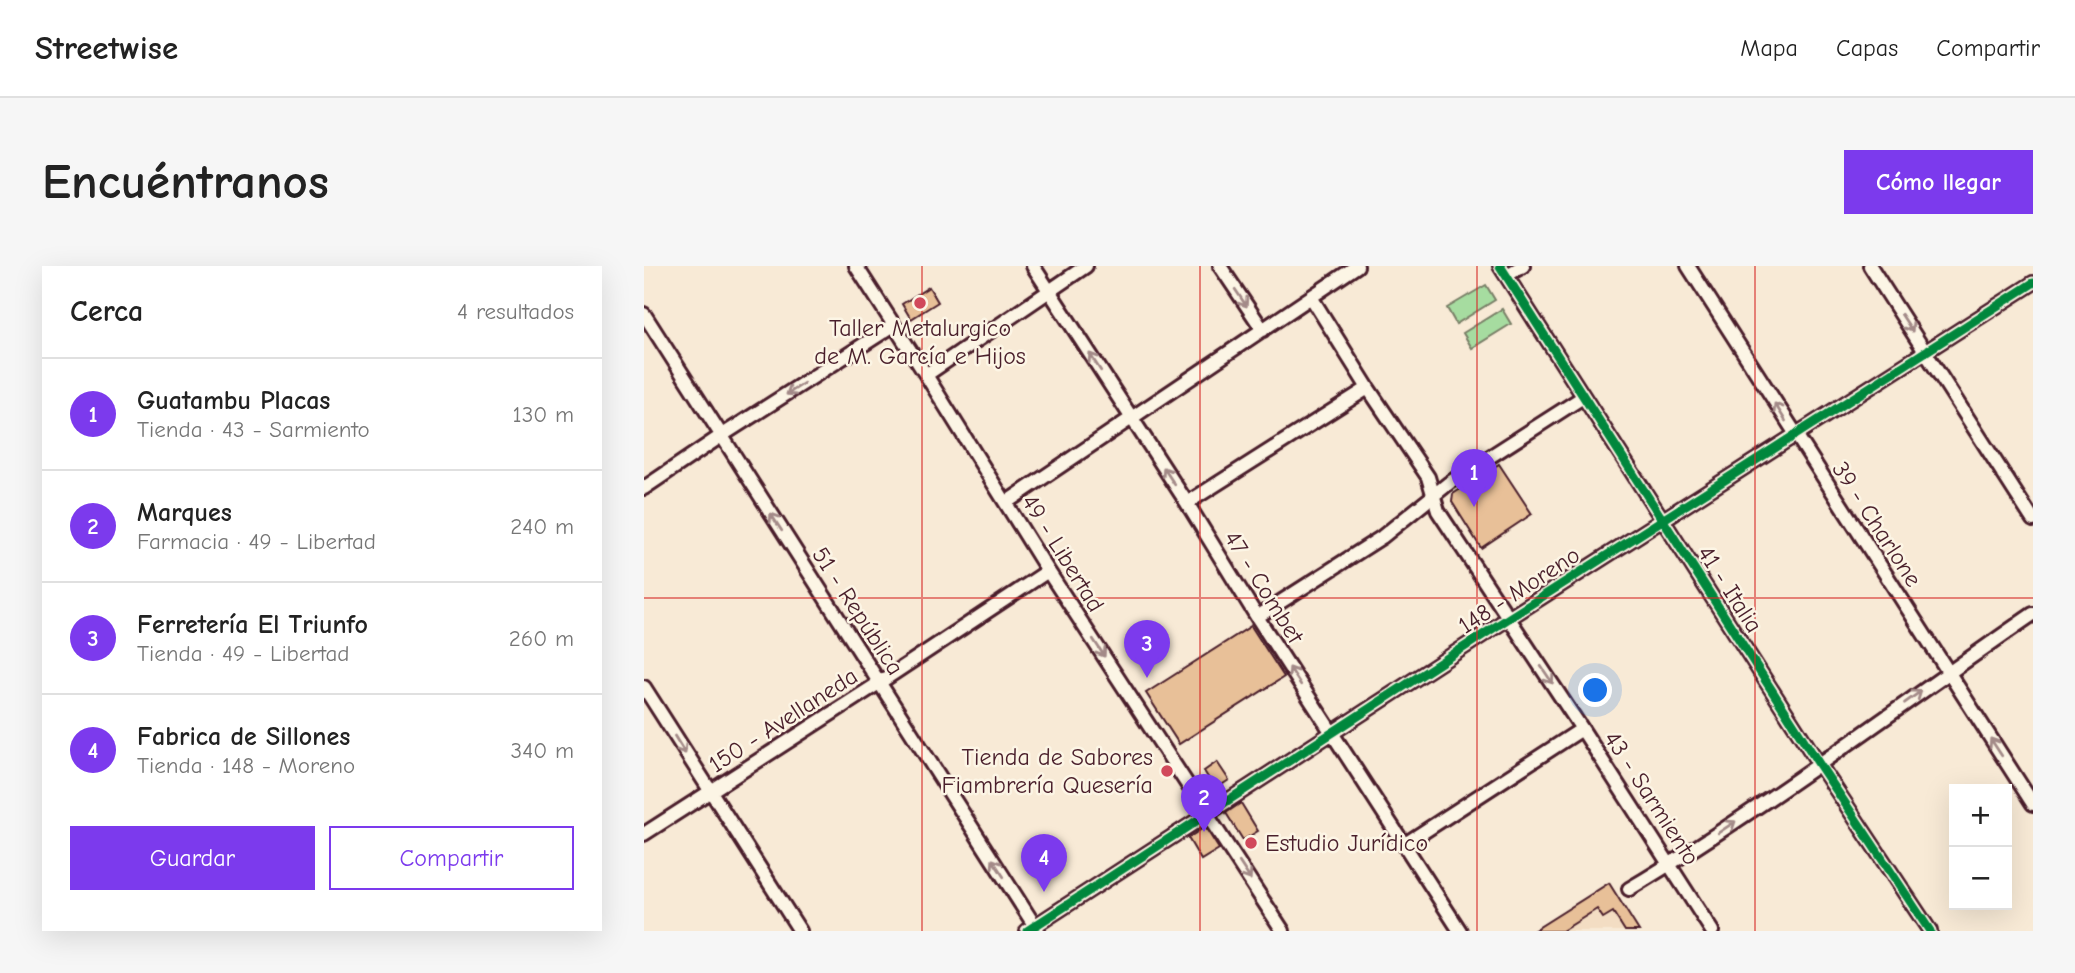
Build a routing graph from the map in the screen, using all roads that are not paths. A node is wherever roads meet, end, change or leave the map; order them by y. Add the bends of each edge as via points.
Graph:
1 (856, 266) edge
2 (1034, 266) edge
3 (1087, 266) edge
4 (1220, 266) edge
5 (1357, 266) edge
6 (1523, 266) edge
7 (1688, 266) edge
8 (1870, 266) edge
9 (1504, 271) edge
10 (2033, 283) edge
11 (1050, 292) junction
12 (1311, 297) junction
13 (644, 314) edge
14 (894, 326) junction
15 (1263, 330) junction
16 (1925, 353) junction
17 (926, 374) junction
18 (1368, 388) junction
19 (1583, 397) junction
20 (1132, 419) junction
21 (1795, 435) junction
22 (721, 436) junction
23 (644, 488) edge
24 (1433, 494) junction
25 (1007, 502) junction
26 (1187, 503) junction
27 (1663, 520) junction
28 (2033, 520) edge
29 (1048, 570) junction
30 (2033, 614) edge
31 (1257, 617) junction
32 (1509, 618) junction
33 (1947, 673) junction
34 (879, 683) junction
35 (644, 687) edge
36 (1582, 729) junction
37 (1332, 734) junction
38 (1819, 764) junction
39 (710, 792) junction
40 (2033, 804) edge
41 (1208, 814) junction
42 (644, 834) edge
43 (1405, 844) junction
44 (1670, 864) junction
45 (1629, 889) dead end
46 (1034, 929) edge
47 (800, 931) edge
48 (1283, 931) edge
49 (1460, 931) edge
50 (1712, 931) edge
51 (1930, 931) edge

1 - 14 street, 49 - Libertad
2 - 11 street, 47 - Combet
3 - 11 street
4 -> 15 street
5 - 12 street
6 - 9 street
21 -> 7 street, 39 - Charlone
8 -> 16 street
9 - 19 street, 41 - Italia
10 - 16 street, 148 - Moreno
11 - 17 street
20 -> 11 street, 47 - Combet
12 - 15 street
12 - 18 street, 43 - Sarmiento
13 - 22 street, 51 - República
14 - 17 street, 49 - Libertad
14 -> 22 street
15 - 20 street
16 - 21 street, 148 - Moreno
16 - 28 street
17 - 25 street, 49 - Libertad
18 - 24 street, 43 - Sarmiento via 1428,477
18 - 26 street
19 - 24 street
19 - 27 street, 41 - Italia
20 - 25 street
26 -> 20 street, 47 - Combet
21 - 27 street, 148 - Moreno
21 - 33 street, 39 - Charlone
22 - 23 street
34 -> 22 street, 51 - República
24 - 31 street via 1382,537
24 - 32 street, 43 - Sarmiento via 1438,511
25 - 29 street, 49 - Libertad
26 - 31 street, 47 - Combet
27 - 32 street, 148 - Moreno
27 - 38 street, 41 - Italia
29 - 34 street, 150 - Avellaneda
29 -> 41 street, 49 - Libertad
30 - 33 street
37 -> 31 street, 47 - Combet
32 -> 36 street, 43 - Sarmiento
32 - 37 street, 148 - Moreno
38 -> 33 street
40 -> 33 street, 39 - Charlone
34 - 39 street, 150 - Avellaneda
46 -> 34 street, 51 - República
35 -> 39 street
36 - 43 street
36 - 44 street, 43 - Sarmiento
37 - 41 street, 148 - Moreno
37 - 43 street, 47 - Combet
44 -> 38 street
38 - 51 street, 41 - Italia
39 - 42 street, 150 - Avellaneda
39 - 47 street
41 - 46 street, 148 - Moreno
41 -> 48 street, 49 - Libertad
43 - 49 street, 47 - Combet
44 - 45 street
44 - 50 street, 43 - Sarmiento

